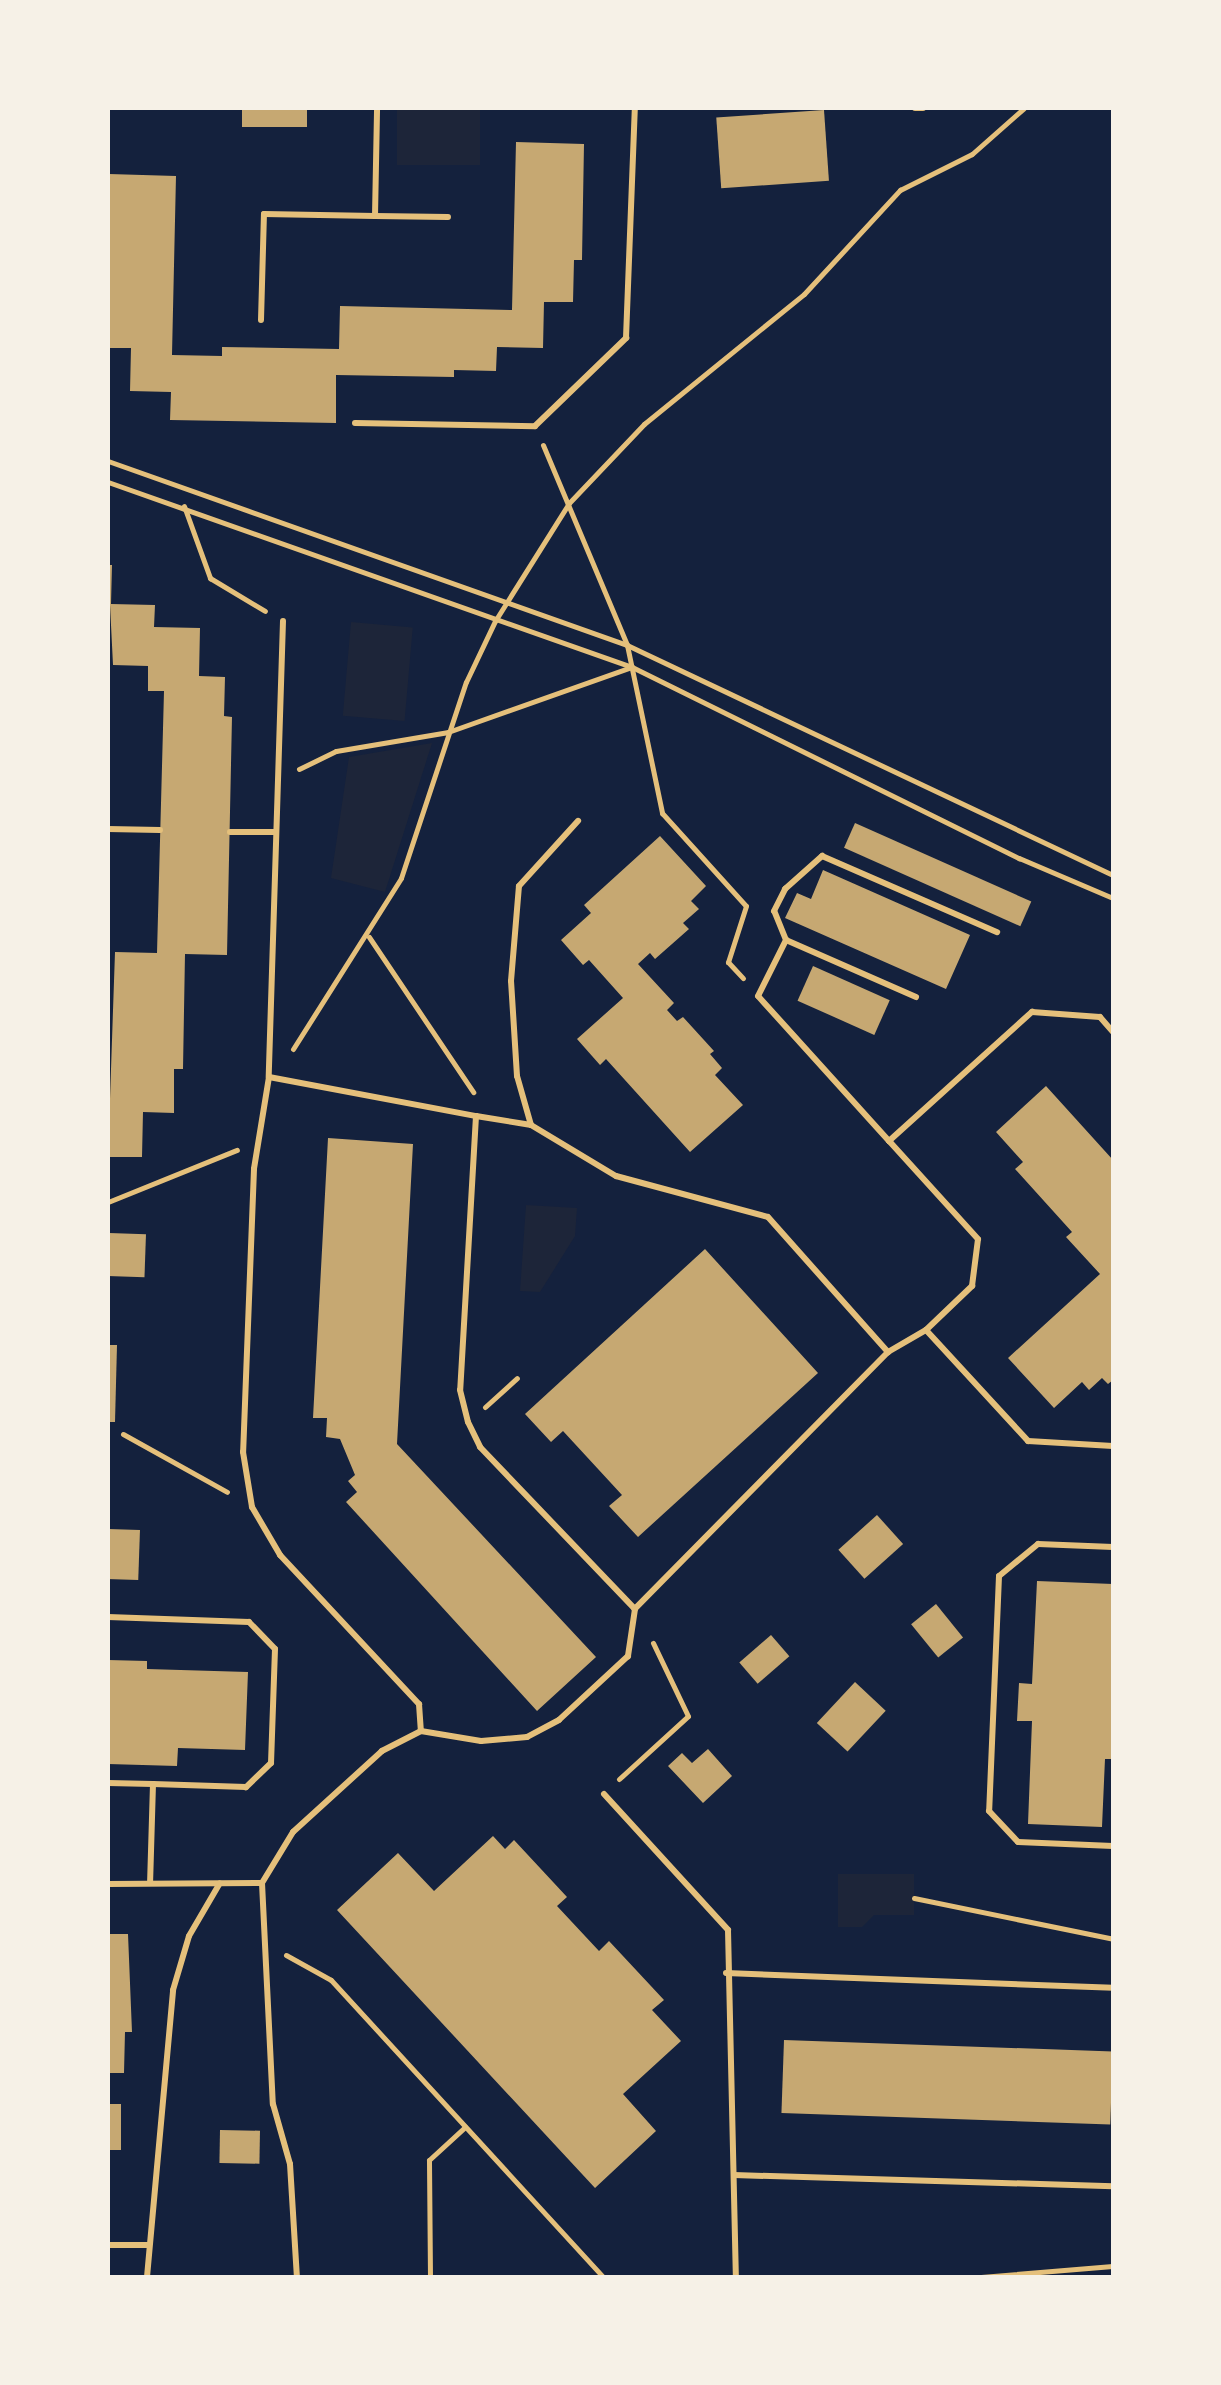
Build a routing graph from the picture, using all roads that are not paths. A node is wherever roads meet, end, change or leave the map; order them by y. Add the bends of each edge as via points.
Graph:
1 (377, 108) edge
2 (635, 108) edge
3 (915, 108) edge
4 (923, 108) edge
5 (375, 216) junction
6 (448, 217) dead end
7 (261, 320) dead end
8 (355, 423) dead end
9 (283, 621) road end
10 (578, 821) dead end
11 (108, 829) edge
12 (160, 830) dead end
13 (230, 832) dead end
14 (276, 832) junction
15 (997, 932) dead end
16 (786, 940) junction
17 (916, 997) dead end
18 (1113, 1032) edge
19 (271, 1078) junction
20 (476, 1116) junction
21 (531, 1125) junction
22 (889, 1141) junction
23 (926, 1330) junction
24 (888, 1352) junction
25 (1113, 1446) edge
26 (1113, 1547) edge
27 (635, 1609) junction
28 (108, 1617) edge
29 (421, 1731) junction
30 (108, 1783) edge
31 (153, 1784) junction
32 (604, 1794) road end
33 (1113, 1846) edge
34 (150, 1883) junction
35 (220, 1883) junction
36 (262, 1883) junction
37 (108, 1884) edge
38 (726, 1973) junction
39 (1113, 1988) edge
40 (734, 2175) junction
41 (1113, 2186) edge
42 (108, 2245) edge
43 (148, 2245) junction
44 (147, 2277) edge
45 (297, 2277) edge
46 (736, 2277) edge

1 - 5 lane
2 - 8 lane via 626,338 535,426
3 - 4 lane
5 - 6 lane
5 - 7 lane via 264,214
9 - 14 lane
10 - 21 lane via 519,886 511,981 517,1076
11 - 12 lane
13 - 14 lane
14 - 19 lane
15 - 16 lane via 822,856 785,889 774,911
16 - 17 lane
16 - 22 lane via 758,996
18 - 22 lane via 1100,1017 1032,1012
19 - 20 lane
19 - 29 lane via 258,1141 243,1452 252,1507 280,1555 419,1704
20 - 21 lane
20 - 27 lane via 460,1390 468,1422 480,1447
21 - 24 lane via 616,1176 768,1217
22 - 23 lane via 978,1239 972,1286
23 - 24 lane
23 - 25 lane via 1028,1441
24 - 27 lane
26 - 33 lane via 1038,1544 999,1576 989,1811 1018,1842
27 - 29 lane via 628,1656 559,1720 527,1737 481,1741
28 - 31 lane via 249,1622 275,1649 271,1763 246,1787
29 - 36 lane via 382,1751 293,1832
30 - 31 lane
31 - 34 lane
32 - 38 lane via 728,1930
34 - 35 lane
34 - 37 lane
35 - 36 lane
35 - 43 lane via 189,1936 173,1990
36 - 45 lane via 273,2104 290,2164
38 - 39 lane
38 - 40 lane
40 - 41 lane
40 - 46 lane
42 - 43 lane
43 - 44 lane

